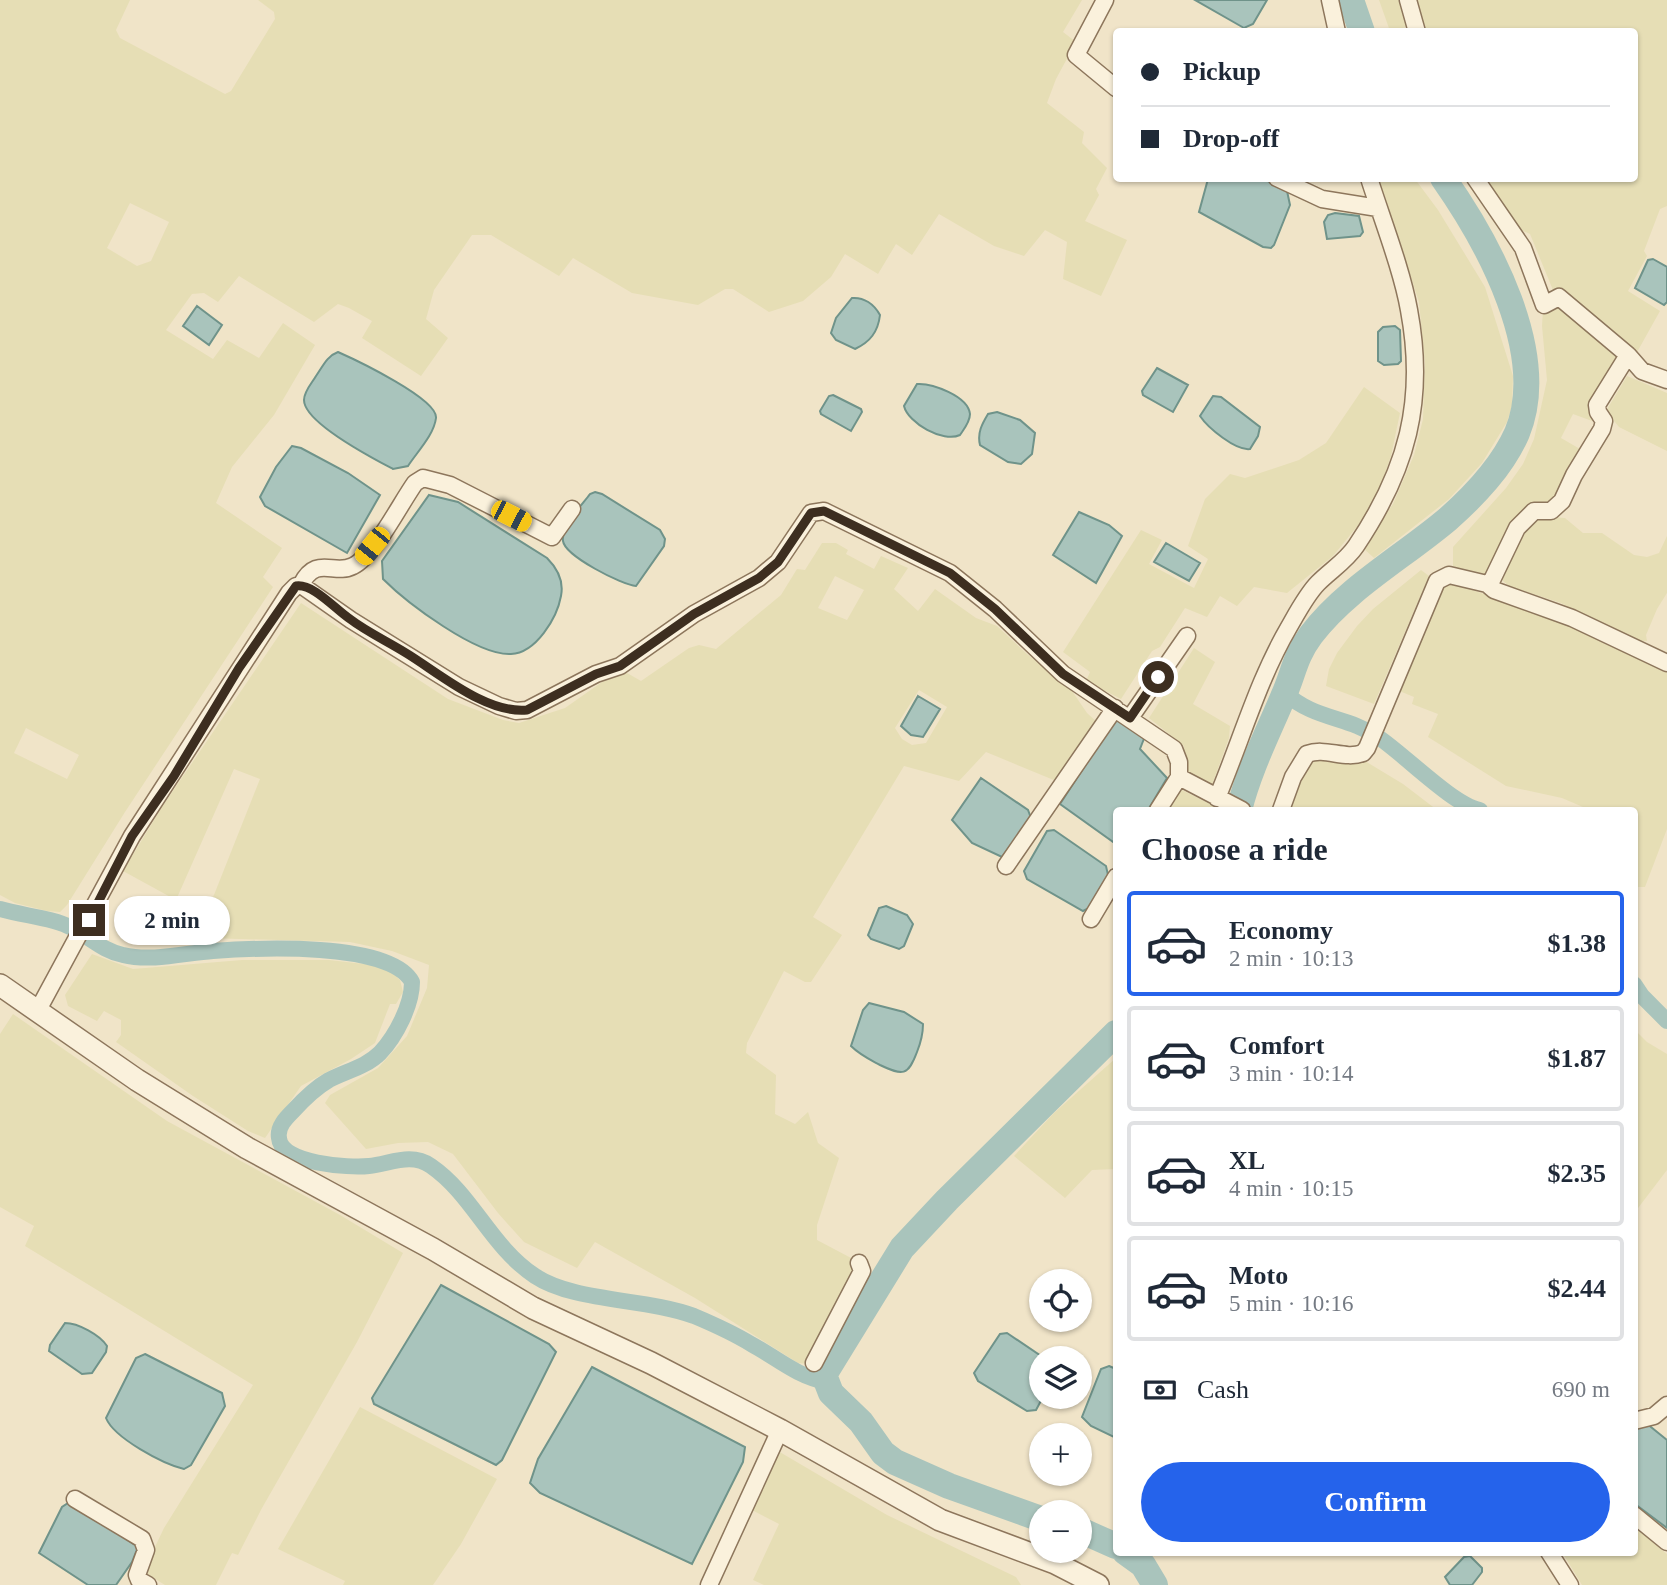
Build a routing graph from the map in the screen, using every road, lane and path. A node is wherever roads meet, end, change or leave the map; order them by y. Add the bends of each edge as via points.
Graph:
1 (1105, 0) edge
2 (1330, 0) edge
3 (1408, 0) edge
4 (1336, 28) edge
5 (1416, 28) edge
6 (1113, 86) edge
7 (1286, 182) edge
8 (1370, 182) edge
9 (1478, 182) edge
10 (1378, 208) junction
11 (1628, 355) junction
12 (1667, 380) edge
13 (572, 509) dead end
14 (1487, 584) junction
15 (301, 585) junction
16 (1187, 636) dead end
17 (1667, 663) edge
18 (1115, 708) junction
19 (1130, 718) junction
20 (1179, 777) junction
21 (1229, 804) edge
22 (1160, 807) edge
23 (1282, 807) edge
24 (1006, 866) dead end
25 (1113, 882) edge
26 (1091, 919) dead end
27 (0, 985) edge
28 (38, 1010) junction
29 (859, 1264) dead end
30 (814, 1363) dead end
31 (1667, 1405) edge
32 (1638, 1420) edge
33 (780, 1430) junction
34 (75, 1499) dead end
35 (1638, 1518) edge
36 (1667, 1542) edge
37 (1552, 1556) edge
38 (148, 1585) edge
39 (709, 1585) edge
40 (1098, 1585) edge
41 (1570, 1585) edge

1 - 6 street via 1076,55
2 - 4 street
3 - 5 street
7 - 10 street via 1322,199
8 - 10 street
9 - 11 street via 1523,248 1544,305 1559,297
10 - 21 street via 1409,310 1416,384 1409,433 1396,477 1373,520 1354,549 1317,584 1266,672
11 - 12 street via 1642,371
11 - 14 street via 1597,405 1604,421 1602,429 1562,501 1551,512 1534,511 1517,528
13 - 15 street via 552,537 450,485 423,478 361,561 346,569 326,566 313,570
14 - 17 street
14 - 23 street via 1449,575 1437,581 1367,748 1348,756 1321,751 1307,754
15 - 18 street via 459,687 499,706 527,710 620,666 694,614 759,578 778,562 811,513 824,511 950,573 1063,674
15 - 28 street via 289,593 132,836
16 - 19 street
18 - 19 street
18 - 24 street
19 - 20 street via 1174,749
20 - 21 street
20 - 22 street
25 - 26 street
27 - 28 street
28 - 33 street via 137,1080 258,1155 433,1248 561,1323 651,1363
29 - 30 street via 862,1271
31 - 32 street via 1654,1416
33 - 39 street
33 - 40 street via 940,1520 1055,1563
34 - 38 street via 142,1539 146,1550 137,1575
35 - 36 street
37 - 41 street

